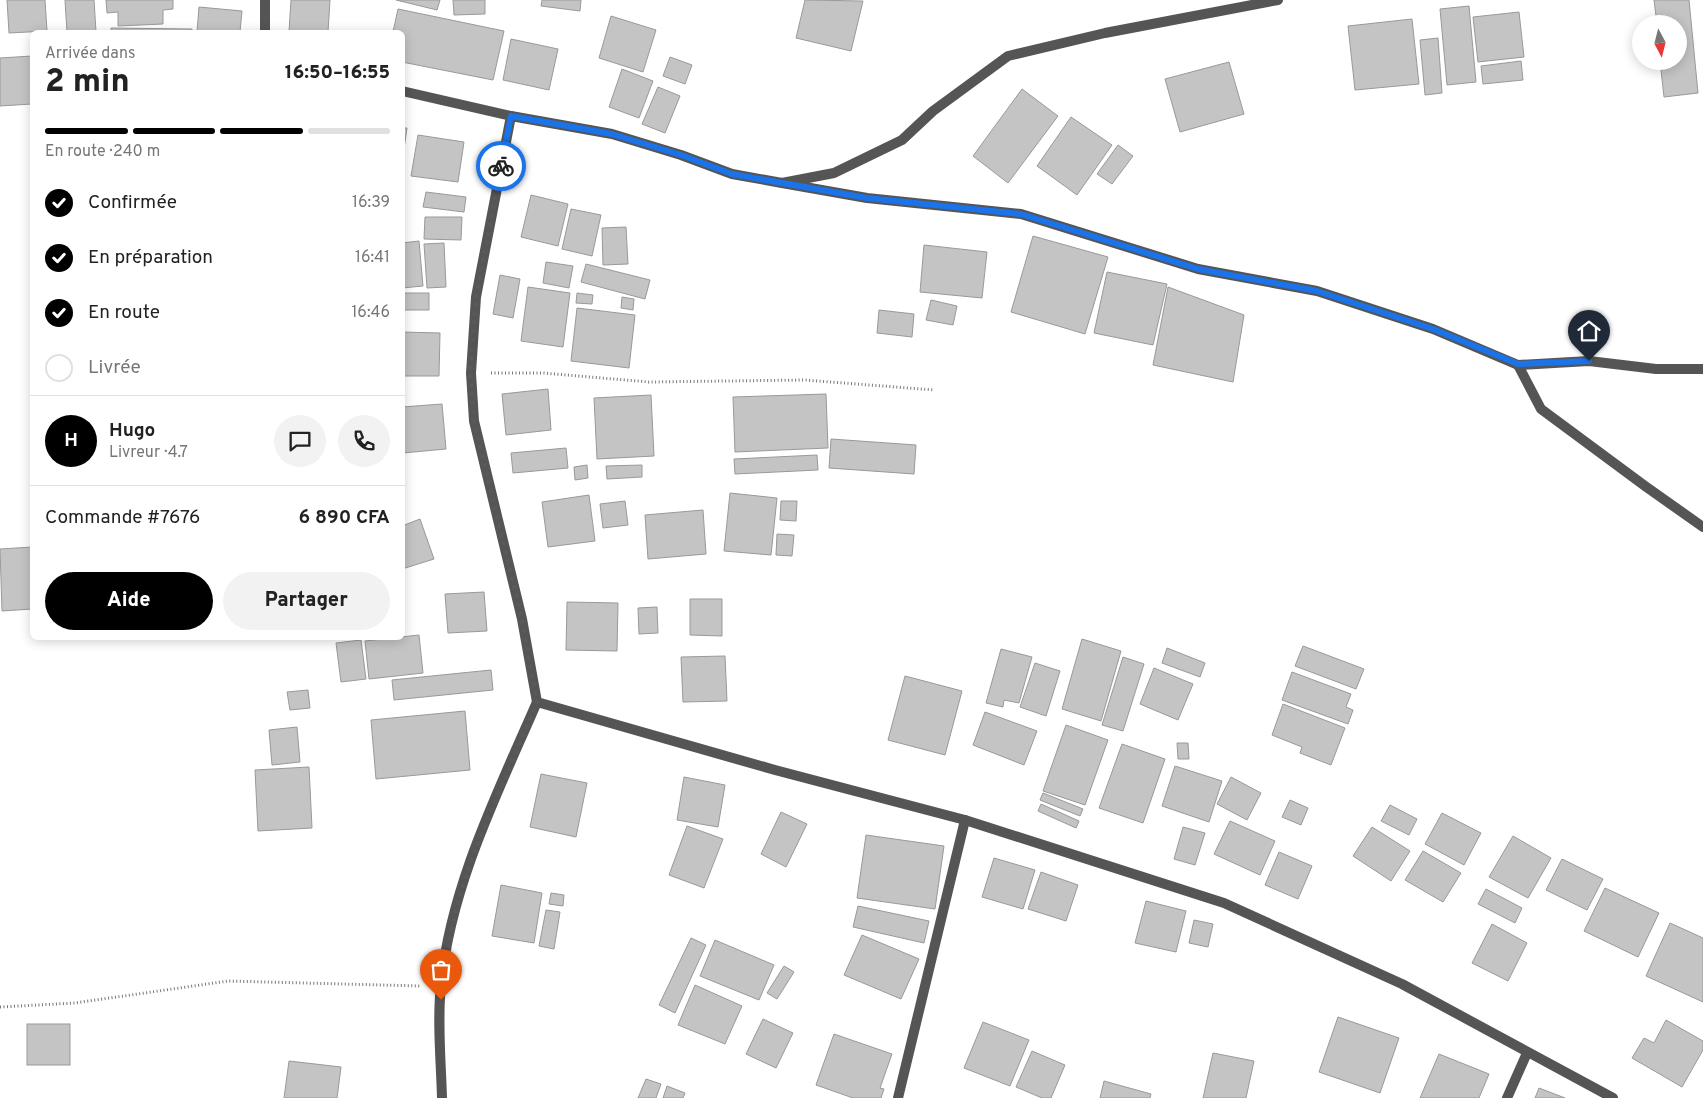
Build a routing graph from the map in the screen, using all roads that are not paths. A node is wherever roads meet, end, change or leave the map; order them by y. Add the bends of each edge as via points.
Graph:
1 (265, 0) edge
2 (1278, 0) edge
3 (265, 30) edge
4 (405, 92) edge
5 (511, 116) junction
6 (782, 183) junction
7 (1518, 364) junction
8 (1703, 369) edge
9 (1703, 527) edge
10 (537, 702) junction
11 (965, 820) junction
12 (1528, 1054) junction
13 (442, 1098) edge
14 (898, 1098) edge
15 (1507, 1098) edge
16 (1613, 1098) edge

1 - 3 street
2 - 6 street via 1106,33 1008,56 933,111 902,140 834,173
4 - 5 street
5 - 6 street via 612,134 732,174
5 - 10 street via 476,298 470,373 474,421 522,619
6 - 7 street via 867,198 1021,214 1198,269 1317,291 1433,329
7 - 8 street via 1589,361 1656,369
7 - 9 street via 1541,409
10 - 11 street
10 - 13 street via 478,840 455,913 441,984
11 - 12 street via 1224,903 1402,984
11 - 14 street
12 - 15 street
12 - 16 street

